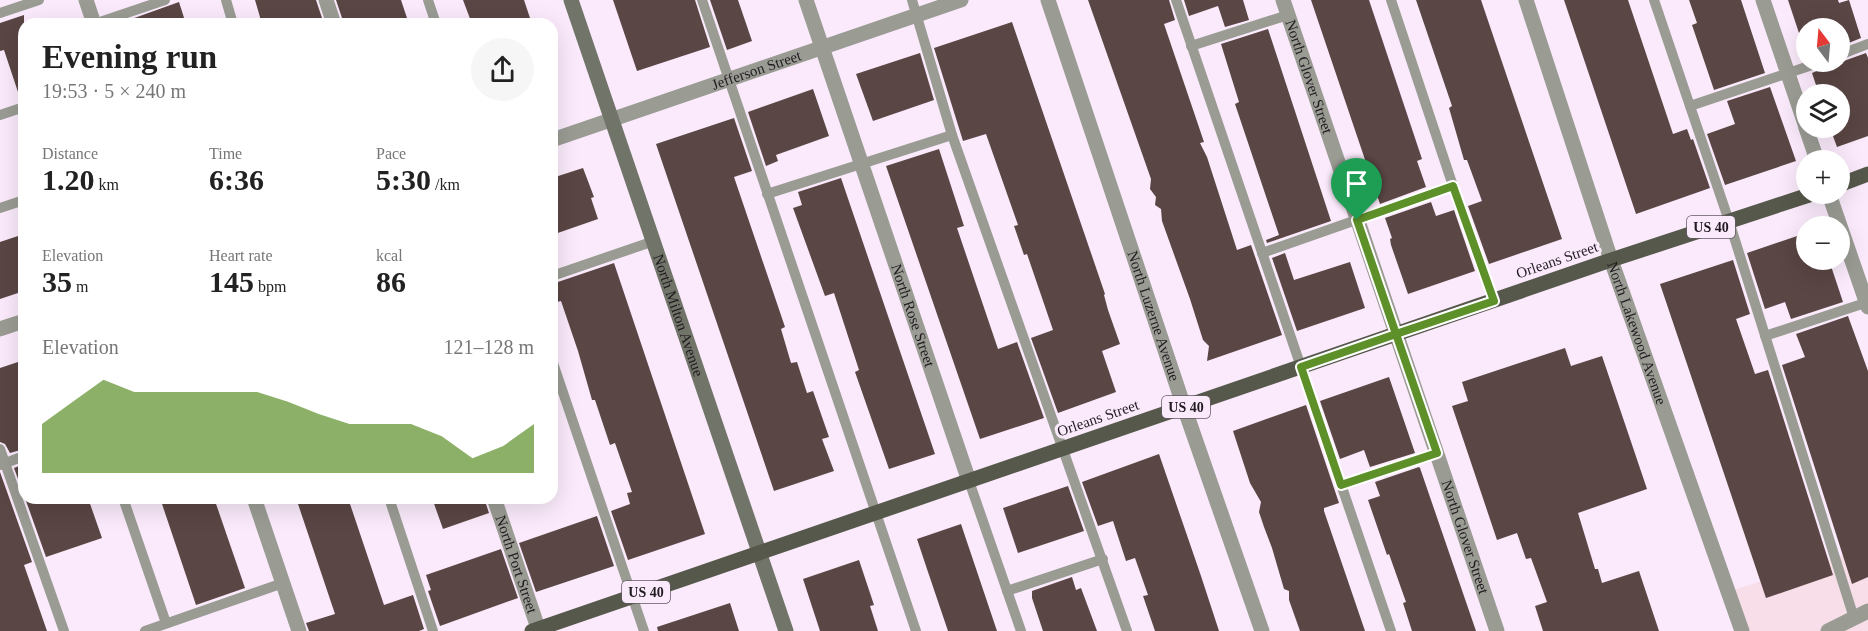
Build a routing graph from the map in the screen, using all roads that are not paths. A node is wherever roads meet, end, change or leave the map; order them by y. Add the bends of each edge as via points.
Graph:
1 (39, 0) edge
2 (86, 0) edge
3 (165, 0) edge
4 (226, 0) edge
5 (326, 0) edge
6 (428, 0) edge
7 (571, 0) edge
8 (702, 0) edge
9 (806, 0) edge
10 (912, 0) edge
11 (961, 0) edge
12 (1048, 0) edge
13 (1176, 0) edge
14 (1391, 0) edge
15 (1526, 0) edge
16 (1654, 0) edge
17 (1763, 0) edge
18 (1285, 7) edge
19 (0, 13) edge
20 (917, 15) junction
21 (92, 18) edge
22 (112, 18) edge
23 (231, 18) edge
24 (332, 18) edge
25 (434, 18) edge
26 (1868, 44) edge
27 (1191, 46) junction
28 (822, 48) junction
29 (1850, 51) edge
30 (1796, 71) edge
31 (1788, 74) junction
32 (729, 80) junction
33 (1796, 98) edge
34 (1690, 106) junction
35 (18, 109) edge
36 (0, 115) edge
37 (613, 119) junction
38 (952, 135) junction
39 (558, 138) edge
40 (862, 165) junction
41 (1868, 174) edge
42 (1850, 180) edge
43 (1453, 186) junction
44 (767, 194) junction
45 (1796, 199) edge
46 (18, 202) edge
47 (1833, 204) edge
48 (0, 208) edge
49 (1357, 220) junction
50 (1729, 221) junction
51 (654, 242) junction
52 (1262, 253) junction
53 (1611, 260) junction
54 (558, 274) edge
55 (1494, 301) junction
56 (1868, 304) edge
57 (18, 323) edge
58 (0, 329) edge
59 (1396, 334) junction
60 (1765, 336) junction
61 (1301, 367) junction
62 (558, 378) edge
63 (1184, 407) junction
64 (0, 449) edge
65 (1064, 449) junction
66 (1437, 453) junction
67 (18, 458) edge
68 (2, 464) edge
69 (969, 481) junction
70 (1341, 485) junction
71 (125, 504) edge
72 (256, 504) edge
73 (391, 504) edge
74 (496, 504) edge
75 (875, 514) junction
76 (760, 553) junction
77 (1103, 559) junction
78 (283, 583) junction
79 (1007, 591) junction
80 (632, 597) junction
81 (1861, 614) edge
82 (166, 623) junction
83 (536, 630) edge
84 (64, 631) edge
85 (145, 631) edge
86 (299, 631) edge
87 (433, 631) edge
88 (644, 631) edge
89 (786, 631) edge
90 (916, 631) edge
91 (1021, 631) edge
92 (1127, 631) edge
93 (1262, 631) edge
94 (1391, 631) edge
95 (1497, 631) edge
96 (1742, 631) edge
97 (1828, 631) edge

1 - 19 lane
2 - 21 street
3 - 22 lane
4 - 23 lane
5 - 24 street
6 - 25 lane
7 - 37 street, North Milton Avenue
8 - 32 lane
9 - 28 street, North Rose Street
10 - 20 lane
11 - 20 street, Jefferson Street
12 - 63 street, North Luzerne Avenue
13 - 27 lane
14 - 43 lane
15 - 53 street, North Lakewood Avenue
16 - 34 lane
17 - 31 street
18 - 27 lane
18 - 49 street, North Glover Street
20 - 28 street, Jefferson Street
20 - 38 lane
26 - 29 lane
27 - 52 lane
28 - 32 street, Jefferson Street
28 - 40 street, North Rose Street
30 - 31 lane
31 - 33 street
31 - 34 lane
32 - 37 street, Jefferson Street
32 - 44 lane
34 - 50 lane
35 - 36 lane
37 - 39 street, Jefferson Street
37 - 51 street, North Milton Avenue
38 - 40 lane
38 - 65 lane
40 - 44 lane
40 - 69 street, North Rose Street
41 - 42 main road
43 - 49 lane
43 - 55 lane
44 - 75 lane
45 - 50 main road, Orleans Street / US 40
46 - 48 lane
47 - 56 street
49 - 52 lane
49 - 59 street, North Glover Street
50 - 53 main road, Orleans Street / US 40
50 - 60 lane
51 - 54 lane
51 - 76 street, North Milton Avenue
52 - 61 lane
53 - 55 main road, Orleans Street / US 40
53 - 96 street, North Lakewood Avenue
55 - 59 main road, Orleans Street / US 40
56 - 60 lane
57 - 58 street
59 - 61 main road, Orleans Street / US 40
59 - 66 street, North Glover Street
60 - 81 lane
61 - 63 main road, Orleans Street / US 40
61 - 70 lane
62 - 80 lane
63 - 65 main road, Orleans Street / US 40
63 - 93 street, North Luzerne Avenue
64 - 68 lane
65 - 69 main road, Orleans Street / US 40
65 - 77 lane
66 - 70 lane
66 - 95 street, North Glover Street
67 - 68 lane
68 - 84 lane
69 - 75 main road, Orleans Street / US 40
69 - 79 lane, North Rose Street
70 - 94 lane
71 - 82 lane
72 - 78 street
73 - 87 lane
74 - 83 street, North Port Street
75 - 76 main road, Orleans Street / US 40
75 - 90 lane
76 - 80 main road, Orleans Street / US 40
76 - 89 street, North Milton Avenue
77 - 79 lane
77 - 92 lane
78 - 82 lane
78 - 86 street
79 - 91 lane, North Rose Street
80 - 83 main road, Orleans Street / US 40
80 - 88 lane
81 - 97 street
82 - 85 lane

